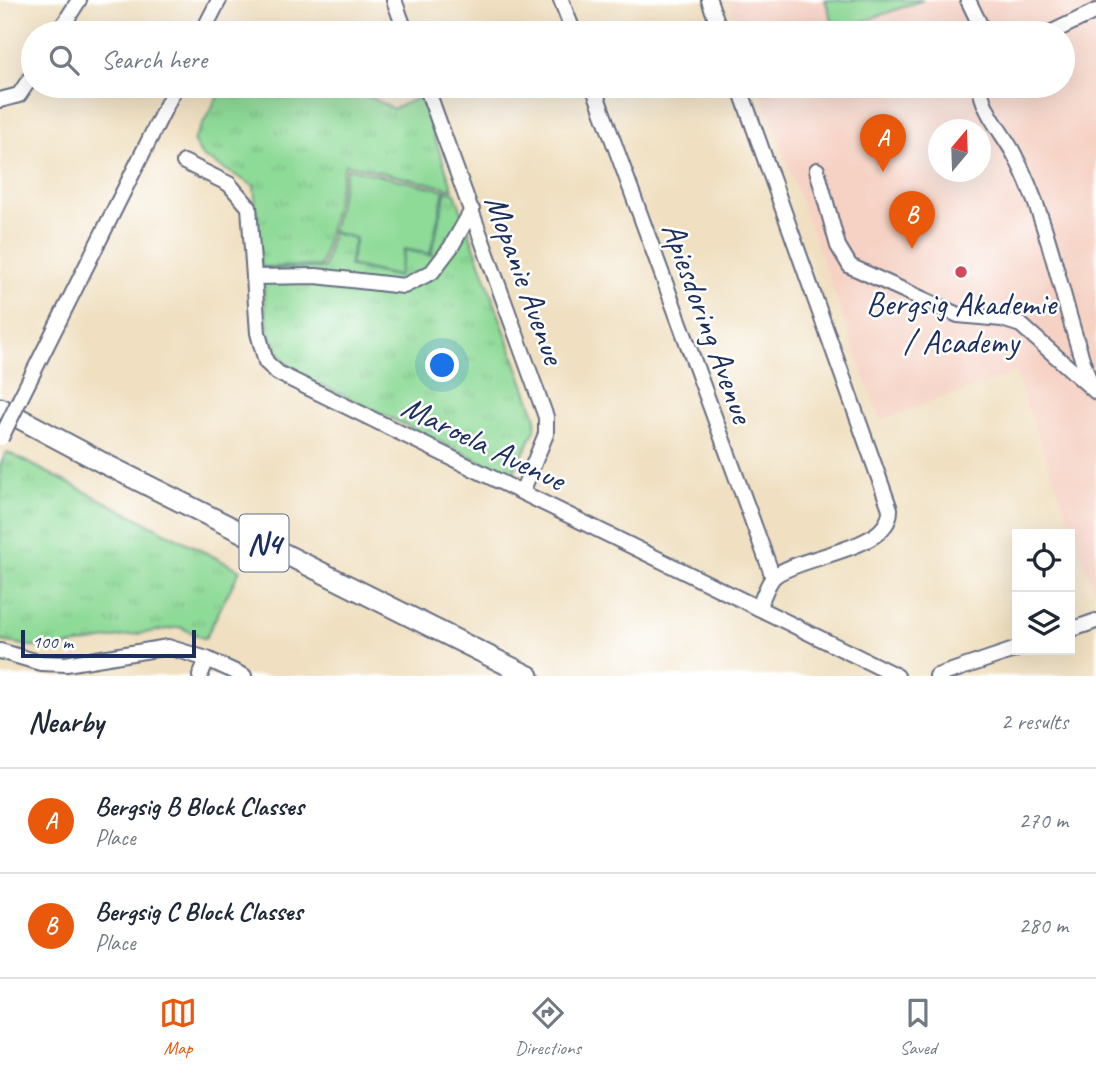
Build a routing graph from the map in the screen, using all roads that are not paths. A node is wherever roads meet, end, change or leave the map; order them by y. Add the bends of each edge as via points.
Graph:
1 (79, 0) edge
2 (219, 0) edge
3 (394, 0) edge
4 (561, 0) edge
5 (709, 0) edge
6 (968, 0) edge
7 (1096, 11) edge
8 (66, 21) edge
9 (208, 21) edge
10 (402, 21) edge
11 (569, 21) edge
12 (717, 21) edge
13 (978, 21) edge
14 (1075, 21) edge
15 (21, 92) edge
16 (170, 98) edge
17 (430, 98) edge
18 (597, 98) edge
19 (743, 98) edge
20 (984, 98) edge
21 (3, 100) edge
22 (184, 162) dead end
23 (817, 170) dead end
24 (472, 210) junction
25 (254, 276) junction
26 (1095, 391) edge
27 (0, 408) edge
28 (1, 439) edge
29 (522, 492) junction
30 (773, 577) junction
31 (758, 608) junction
32 (1096, 621) edge
33 (1075, 628) edge
34 (0, 651) edge
35 (1012, 651) edge
36 (207, 659) junction
37 (947, 675) edge
38 (200, 676) edge
39 (244, 676) edge
40 (529, 676) edge
41 (895, 676) edge

1 - 8 street
2 - 9 street
3 - 10 street
4 - 11 street
5 - 12 street
6 - 13 street
7 - 14 street
15 - 21 street
16 - 28 street, bridge
17 - 24 street, Mopanie Avenue
18 - 30 street, Apiesdoring Avenue
19 - 30 street via 890,509 890,519 880,535
20 - 26 street via 1041,217 1076,345
22 - 25 street, Maroela Avenue via 229,184 245,199
23 - 26 street via 838,246 850,266 958,315 1002,319 1021,326
24 - 25 street via 432,272 404,286 316,276
24 - 29 street, Mopanie Avenue via 546,417 544,442
25 - 29 street, Maroela Avenue via 262,351 278,373
27 - 40 highway, N4
29 - 31 street, Maroela Avenue
30 - 31 street
31 - 41 street, Maroela Avenue
32 - 33 street
34 - 36 street via 50,664 161,647
35 - 37 street
36 - 38 street
36 - 39 street

